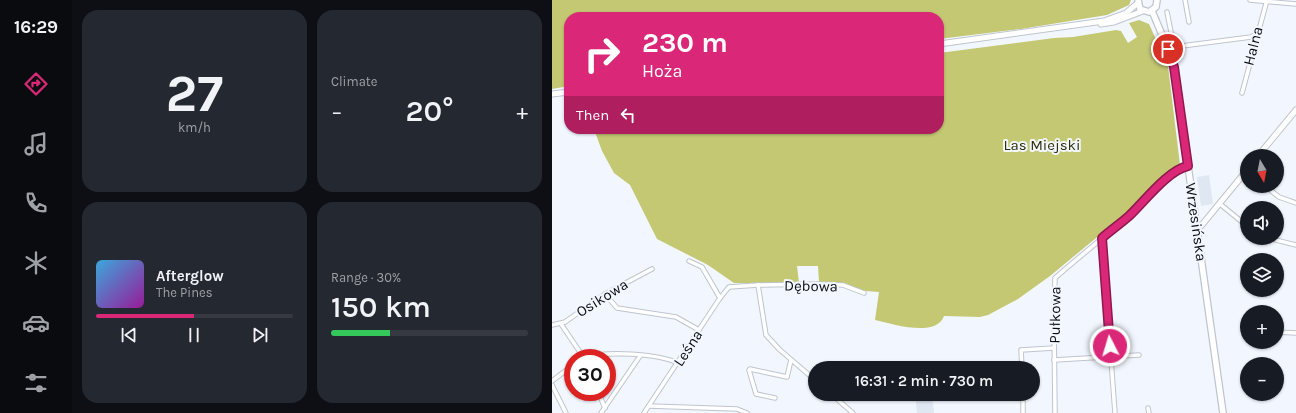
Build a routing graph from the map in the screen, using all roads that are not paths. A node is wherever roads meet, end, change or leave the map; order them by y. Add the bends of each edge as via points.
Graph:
1 (1159, 0) edge
2 (1185, 0) edge
3 (1250, 0) edge
4 (1267, 1) edge
5 (1138, 2) edge
6 (1296, 4) edge
7 (1142, 11) junction
8 (1152, 11) junction
9 (1167, 12) dead end
10 (1189, 22) dead end
11 (1082, 25) junction
12 (1256, 34) junction
13 (1250, 38) junction
14 (1254, 41) junction
15 (944, 43) edge
16 (564, 93) edge
17 (1242, 93) dead end
18 (552, 94) edge
19 (1296, 110) edge
20 (1264, 149) edge
21 (1188, 166) junction
22 (1240, 180) edge
23 (1274, 193) edge
24 (1296, 202) edge
25 (1220, 204) junction
26 (1240, 220) edge
27 (1197, 229) junction
28 (1102, 238) junction
29 (1284, 242) edge
30 (1296, 245) edge
31 (689, 261) dead end
32 (652, 269) dead end
33 (758, 285) junction
34 (733, 286) joint
35 (864, 293) dead end
36 (605, 294) junction
37 (720, 298) junction
38 (561, 324) junction
39 (552, 325) edge
40 (699, 330) junction
41 (1284, 332) edge
42 (1296, 333) edge
43 (1054, 348) junction
44 (578, 349) edge
45 (616, 353) edge
46 (1139, 355) dead end
47 (640, 356) junction
48 (1111, 357) junction
49 (791, 360) junction
50 (1054, 360) junction
51 (1022, 361) edge
52 (678, 363) junction
53 (564, 372) edge
54 (808, 374) edge
55 (552, 381) edge
56 (552, 385) edge
57 (775, 398) dead end
58 (602, 401) edge
59 (839, 401) edge
60 (1023, 401) edge
61 (649, 406) junction
62 (670, 407) junction
63 (605, 408) junction
64 (1148, 408) dead end
65 (718, 411) edge
66 (566, 413) edge
67 (601, 413) edge
68 (644, 413) edge
69 (670, 413) edge
70 (747, 413) edge
71 (854, 413) edge
72 (1023, 413) edge
73 (1055, 413) edge
74 (1115, 413) edge
75 (1149, 413) edge
76 (1223, 413) edge

1 - 8 main road
2 - 10 street
3 - 4 street
4 - 6 street
4 - 12 street, Halna
5 - 7 main road
5 - 11 main road via 1126,13 1115,18
7 - 8 main road
7 - 11 main road via 1114,22
8 - 21 main road, Wrzesińska via 1174,67
9 - 13 street via 1174,47
11 - 15 main road
12 - 13 street
12 - 14 street, Halna
13 - 14 street
14 - 17 street, Halna
16 - 18 main road
19 - 20 main road
21 - 27 main road, Wrzesińska
21 - 28 street, Pułkowa via 1168,178
22 - 25 main road
23 - 24 street
25 - 26 street
25 - 27 main road
27 - 76 main road, Wrzesińska
28 - 43 street, Pułkowa via 1056,278
28 - 48 street
29 - 30 street
31 - 37 street via 702,267
32 - 36 street, Osikowa
33 - 34 street, Dębowa
33 - 35 street, Dębowa via 837,285
33 - 49 street via 766,335
34 - 37 street, Leśna
36 - 38 street, Osikowa
36 - 40 street via 617,308 676,317
37 - 40 street, Leśna
38 - 39 street, Osikowa
38 - 44 street
40 - 52 street, Leśna
41 - 42 street
43 - 50 street, Pułkowa
43 - 51 street via 1021,350
45 - 47 street
46 - 48 street
47 - 52 street
47 - 63 street
48 - 50 street
48 - 74 street
49 - 54 street
49 - 57 street via 787,377 749,370 756,394
50 - 73 street, Pułkowa
52 - 61 street, Leśna
53 - 55 street
56 - 66 street
58 - 63 street
59 - 71 street
60 - 72 street
61 - 62 street
61 - 68 street, Leśna
62 - 65 street
62 - 69 street
63 - 67 street
64 - 75 street
65 - 70 street via 740,410

